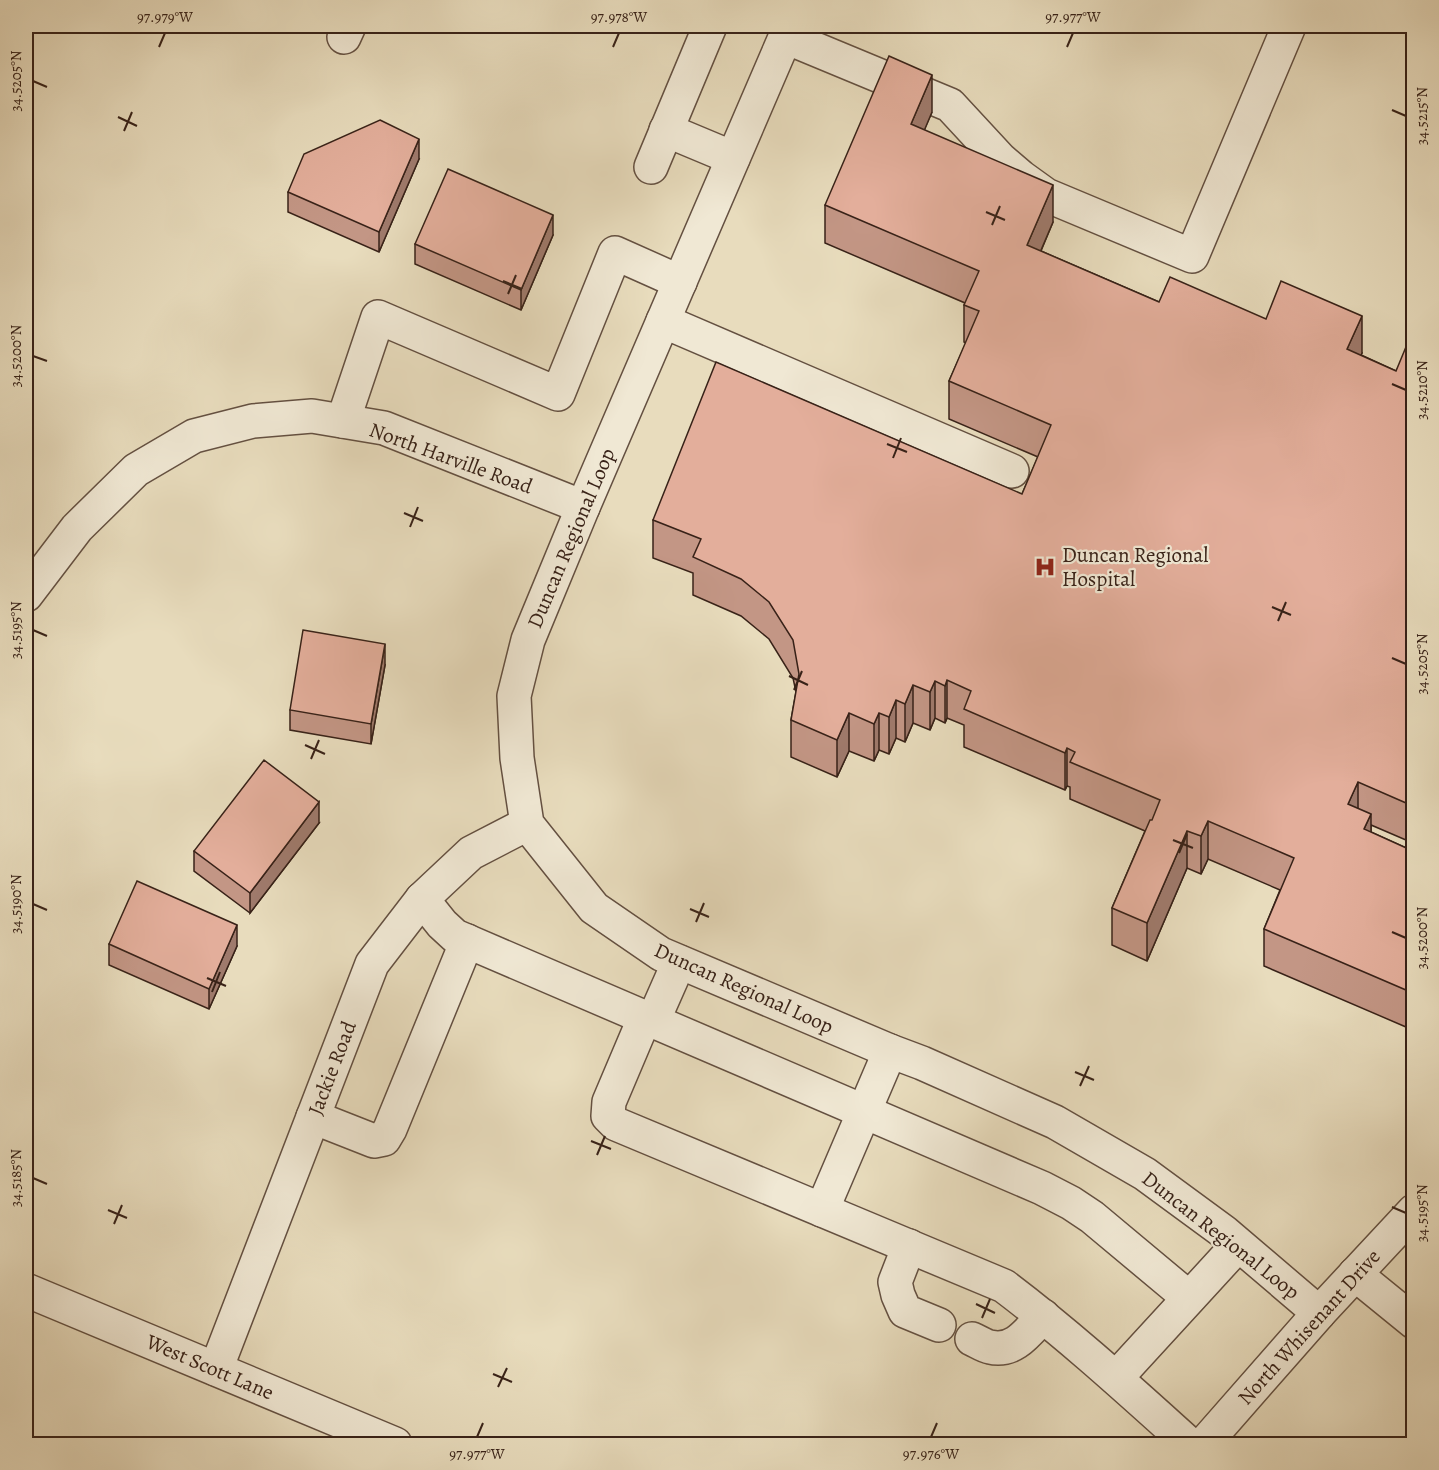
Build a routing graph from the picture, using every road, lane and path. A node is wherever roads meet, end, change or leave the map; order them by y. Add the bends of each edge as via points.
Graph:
1 (710, 26) edge
2 (1289, 26) edge
3 (788, 31) edge
4 (666, 130) junction
5 (733, 158) junction
6 (651, 167) dead end
7 (680, 282) junction
8 (663, 321) junction
9 (343, 421) junction
10 (1012, 471) dead end
11 (583, 507) junction
12 (26, 595) edge
13 (527, 824) junction
14 (422, 899) junction
15 (467, 941) junction
16 (679, 962) junction
17 (649, 1019) junction
18 (890, 1051) junction
19 (864, 1111) junction
20 (313, 1117) junction
21 (822, 1210) junction
22 (1413, 1210) edge
23 (1238, 1245) junction
24 (909, 1246) junction
25 (1355, 1274) junction
26 (26, 1290) edge
27 (1189, 1298) junction
28 (1319, 1313) junction
29 (1043, 1316) junction
30 (1413, 1322) edge
31 (939, 1325) dead end
32 (972, 1339) dead end
33 (216, 1369) junction
34 (1116, 1378) junction
35 (395, 1444) edge
36 (1189, 1444) edge
37 (1204, 1444) edge

1 - 4 street
2 - 3 street via 1192,256 1046,195 1000,159 950,105
3 - 5 street, Duncan Regional Loop
4 - 5 street
4 - 6 street
5 - 7 street, Duncan Regional Loop
7 - 8 street, Duncan Regional Loop
7 - 9 street via 615,253 558,394 378,317
8 - 10 street
8 - 11 street, Duncan Regional Loop
9 - 11 street, North Harville Road via 384,428
9 - 12 street, North Harville Road via 312,416 253,421 194,436 136,470 77,528
11 - 13 street, Duncan Regional Loop via 528,640 514,696 517,758
13 - 14 street, Jackie Road via 471,853
13 - 16 street, Duncan Regional Loop via 594,908
14 - 15 street via 442,924
14 - 20 street, Jackie Road via 372,964
15 - 17 street
15 - 20 street via 384,1139 374,1141
16 - 17 street
16 - 18 street, Duncan Regional Loop
17 - 19 street
17 - 21 street via 609,1102 608,1116 616,1124
18 - 19 street
18 - 23 street, Duncan Regional Loop via 1055,1122 1145,1174
19 - 21 street
19 - 27 street via 1071,1203
20 - 33 street, Jackie Road
21 - 24 street
22 - 25 street, North Whisenant Drive
23 - 27 street
23 - 28 street, Duncan Regional Loop
24 - 29 street via 1004,1286
24 - 31 street via 895,1282 898,1295 905,1311
25 - 28 street, North Whisenant Drive
25 - 30 street
26 - 33 street, West Scott Lane
27 - 34 street
28 - 37 street, North Whisenant Drive
29 - 32 street via 1021,1340 1008,1347 990,1347
29 - 34 street
33 - 35 street, West Scott Lane
34 - 36 street

